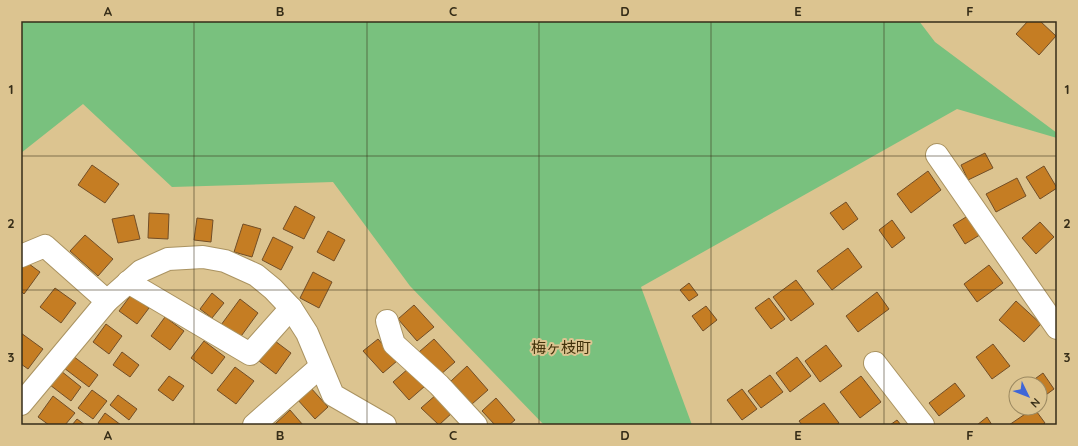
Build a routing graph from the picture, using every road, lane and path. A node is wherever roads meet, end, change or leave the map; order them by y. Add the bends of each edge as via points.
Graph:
1 (937, 154) dead end
2 (21, 256) edge
3 (128, 282) junction
4 (107, 301) junction
5 (291, 308) junction
6 (387, 322) dead end
7 (1057, 328) edge
8 (875, 363) dead end
9 (320, 367) junction
10 (21, 404) edge
11 (254, 425) edge
12 (384, 425) edge
13 (476, 425) edge
14 (923, 425) edge

1 - 7 street
2 - 4 street via 45,246
3 - 4 street
3 - 5 street via 141,271 168,259 203,257 225,261 256,275
3 - 5 street via 250,354
4 - 10 street
5 - 9 street via 307,333
6 - 13 street via 394,344 439,385
8 - 14 street
9 - 11 street
9 - 12 street via 333,395

